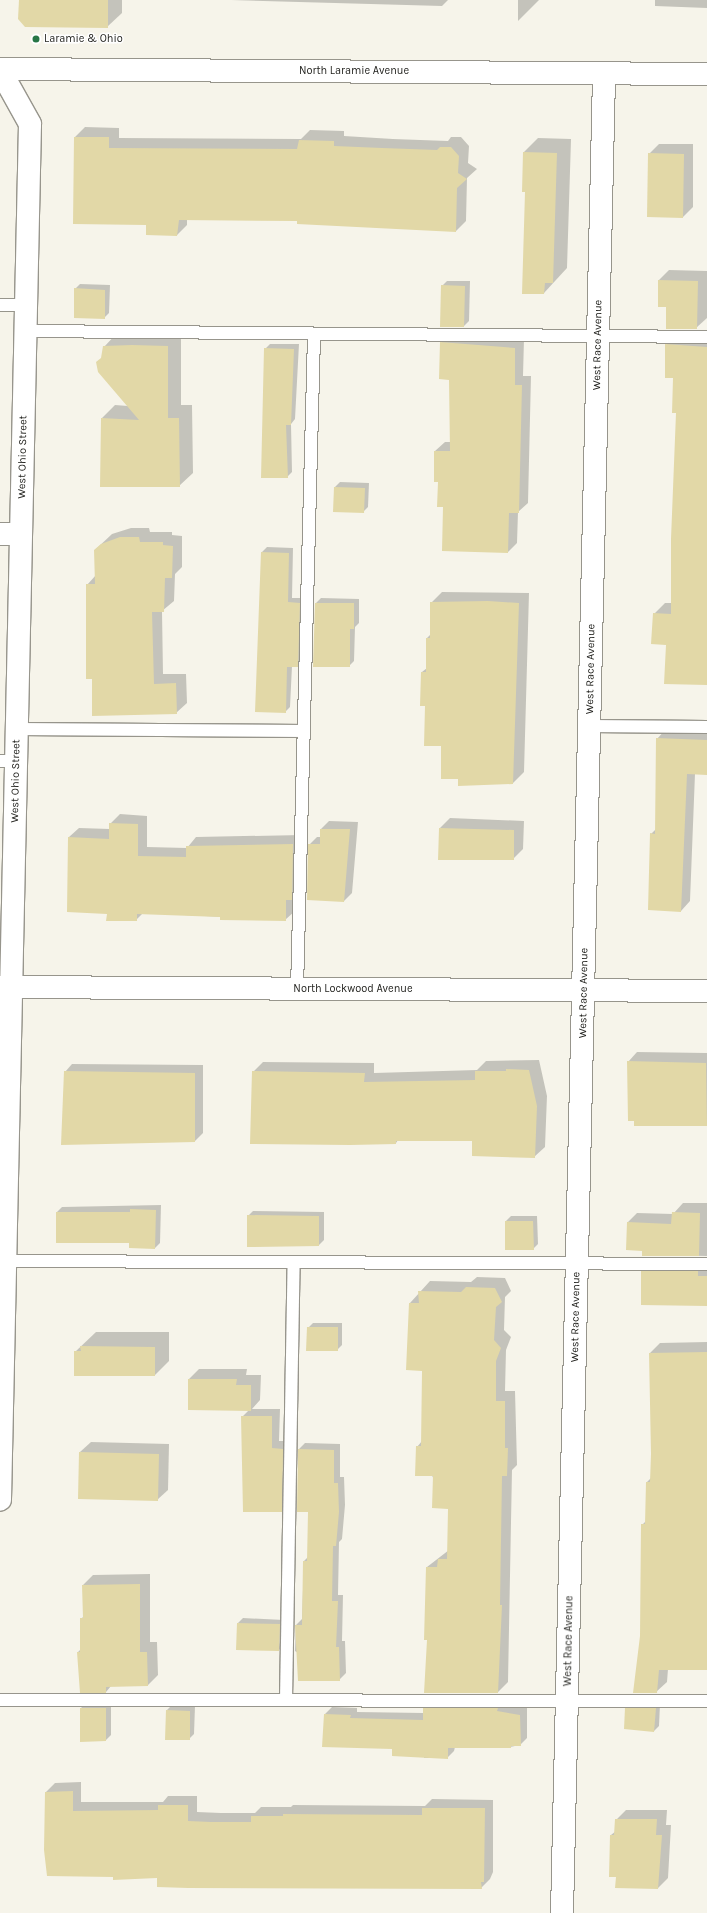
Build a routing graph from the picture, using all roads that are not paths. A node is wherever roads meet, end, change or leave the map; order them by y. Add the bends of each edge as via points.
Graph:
1 (0, 70) edge
2 (604, 73) junction
3 (707, 74) edge
4 (0, 305) edge
5 (26, 306) junction
6 (26, 331) junction
7 (314, 335) junction
8 (598, 337) junction
9 (707, 337) edge
10 (0, 534) edge
11 (21, 534) junction
12 (589, 726) junction
13 (707, 727) edge
14 (17, 729) junction
15 (304, 731) junction
16 (8, 761) edge
17 (6, 987) edge
18 (297, 989) junction
19 (584, 991) junction
20 (707, 992) edge
21 (3, 1233) edge
22 (5, 1261) junction
23 (294, 1262) junction
24 (577, 1264) junction
25 (707, 1264) edge
26 (0, 1472) edge
27 (0, 1500) edge
28 (286, 1699) junction
29 (0, 1700) edge
30 (567, 1700) junction
31 (707, 1701) edge
32 (562, 1913) edge

1 - 2 street, North Laramie Avenue
1 - 5 street, West Ohio Street via 30,124
2 - 3 street, North Laramie Avenue
2 - 8 street, West Race Avenue
4 - 5 lane
5 - 6 street, West Ohio Street
6 - 7 lane
6 - 11 street, West Ohio Street
7 - 8 lane
7 - 15 lane
8 - 9 lane
8 - 12 street, West Race Avenue
10 - 11 street
11 - 14 street, West Ohio Street
12 - 13 lane
12 - 19 street, West Race Avenue
14 - 15 lane
14 - 16 street, West Ohio Street
15 - 18 lane
16 - 17 street, West Ohio Street
17 - 18 street, North Lockwood Avenue
17 - 21 street, West Ohio Street
18 - 19 street, North Lockwood Avenue
19 - 20 street, North Lockwood Avenue
19 - 24 street, West Race Avenue
21 - 22 street, West Ohio Street
22 - 23 lane
22 - 26 street, West Ohio Street
23 - 24 lane
23 - 28 lane
24 - 25 lane
24 - 30 street, West Race Avenue
26 - 27 street, West Ohio Street
28 - 29 lane
28 - 30 lane
30 - 31 lane
30 - 32 street, West Race Avenue

